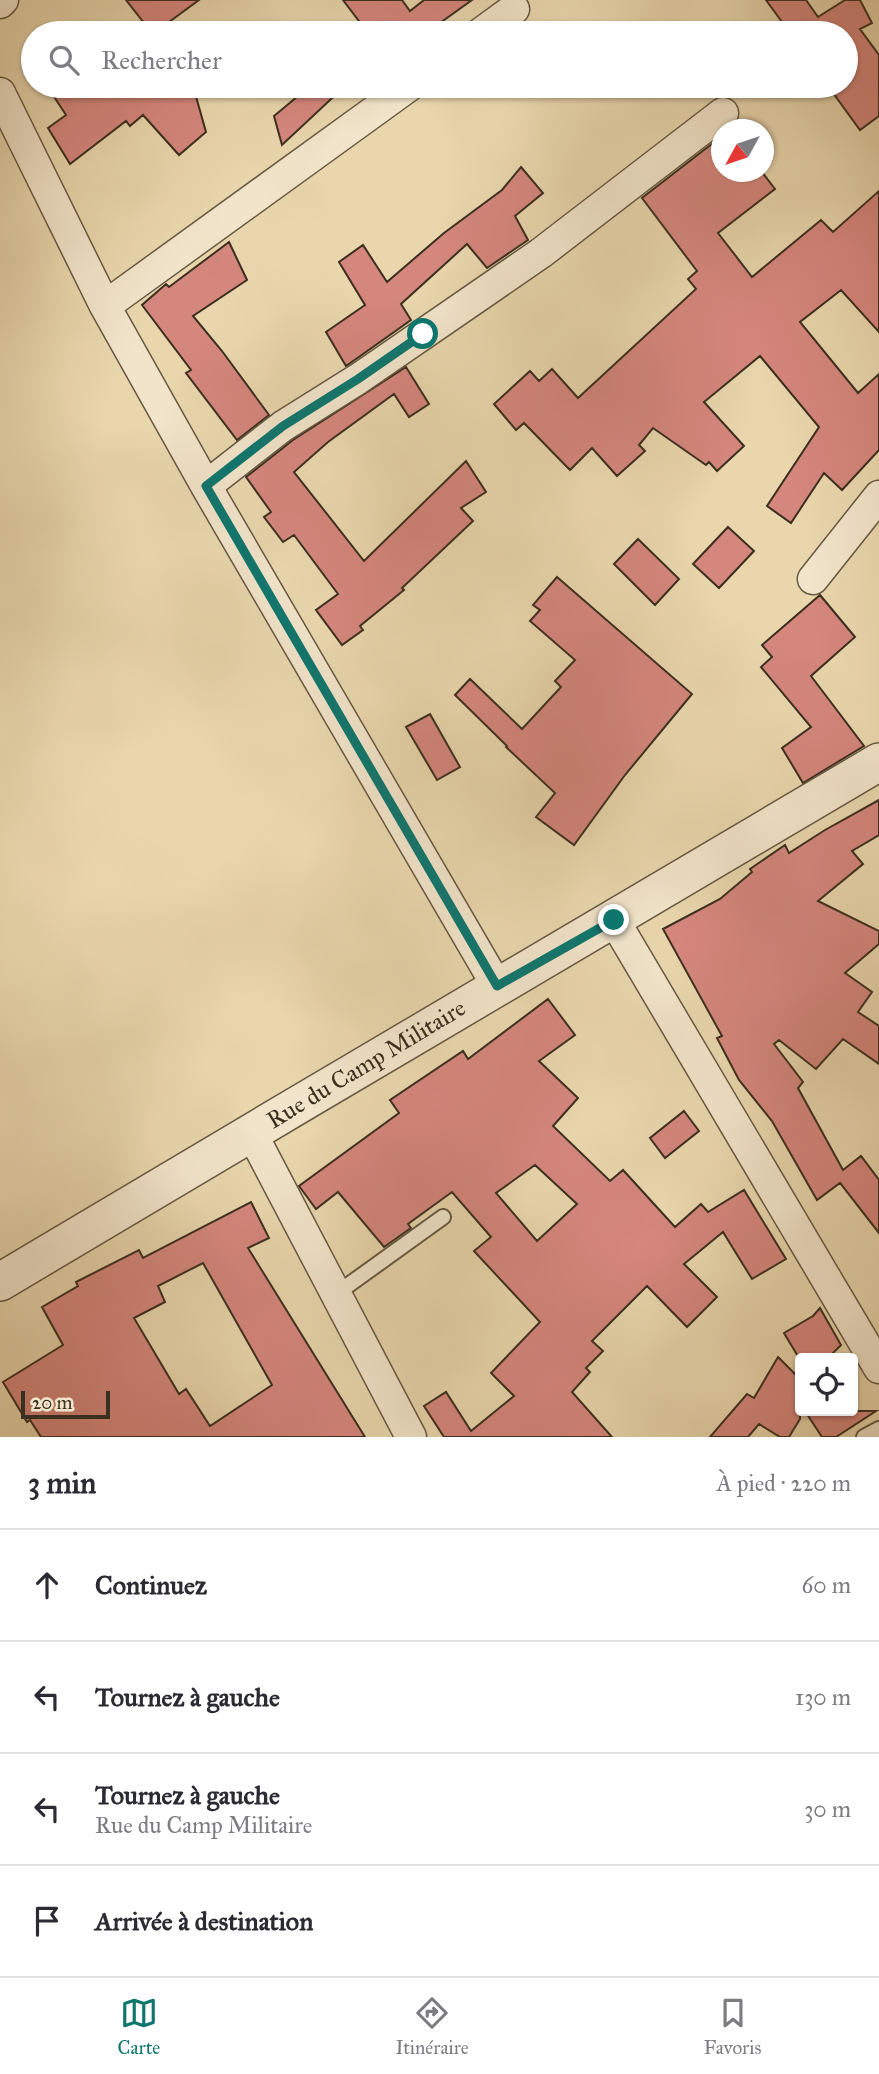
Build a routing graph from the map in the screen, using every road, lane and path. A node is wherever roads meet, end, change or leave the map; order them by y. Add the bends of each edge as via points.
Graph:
1 (514, 9) dead end
2 (498, 21) edge
3 (0, 93) edge
4 (392, 98) edge
5 (723, 113) dead end
6 (105, 306) junction
7 (206, 486) junction
8 (879, 496) edge
9 (813, 579) dead end
10 (879, 762) edge
11 (614, 920) junction
12 (497, 986) junction
13 (251, 1132) junction
14 (443, 1217) dead end
15 (0, 1282) edge
16 (336, 1294) junction
17 (879, 1368) edge
18 (879, 1429) edge
19 (411, 1437) edge
20 (864, 1437) edge

1 - 2 street
3 - 6 street
4 - 6 street
5 - 7 street via 541,253 283,426
6 - 7 street
7 - 12 street
8 - 9 street
10 - 11 street, Rue du Camp Militaire
11 - 12 street, Rue du Camp Militaire
11 - 17 street
12 - 13 street, Rue du Camp Militaire
13 - 15 street, Rue du Camp Militaire
13 - 16 street
14 - 16 lane
16 - 19 street
18 - 20 lane

